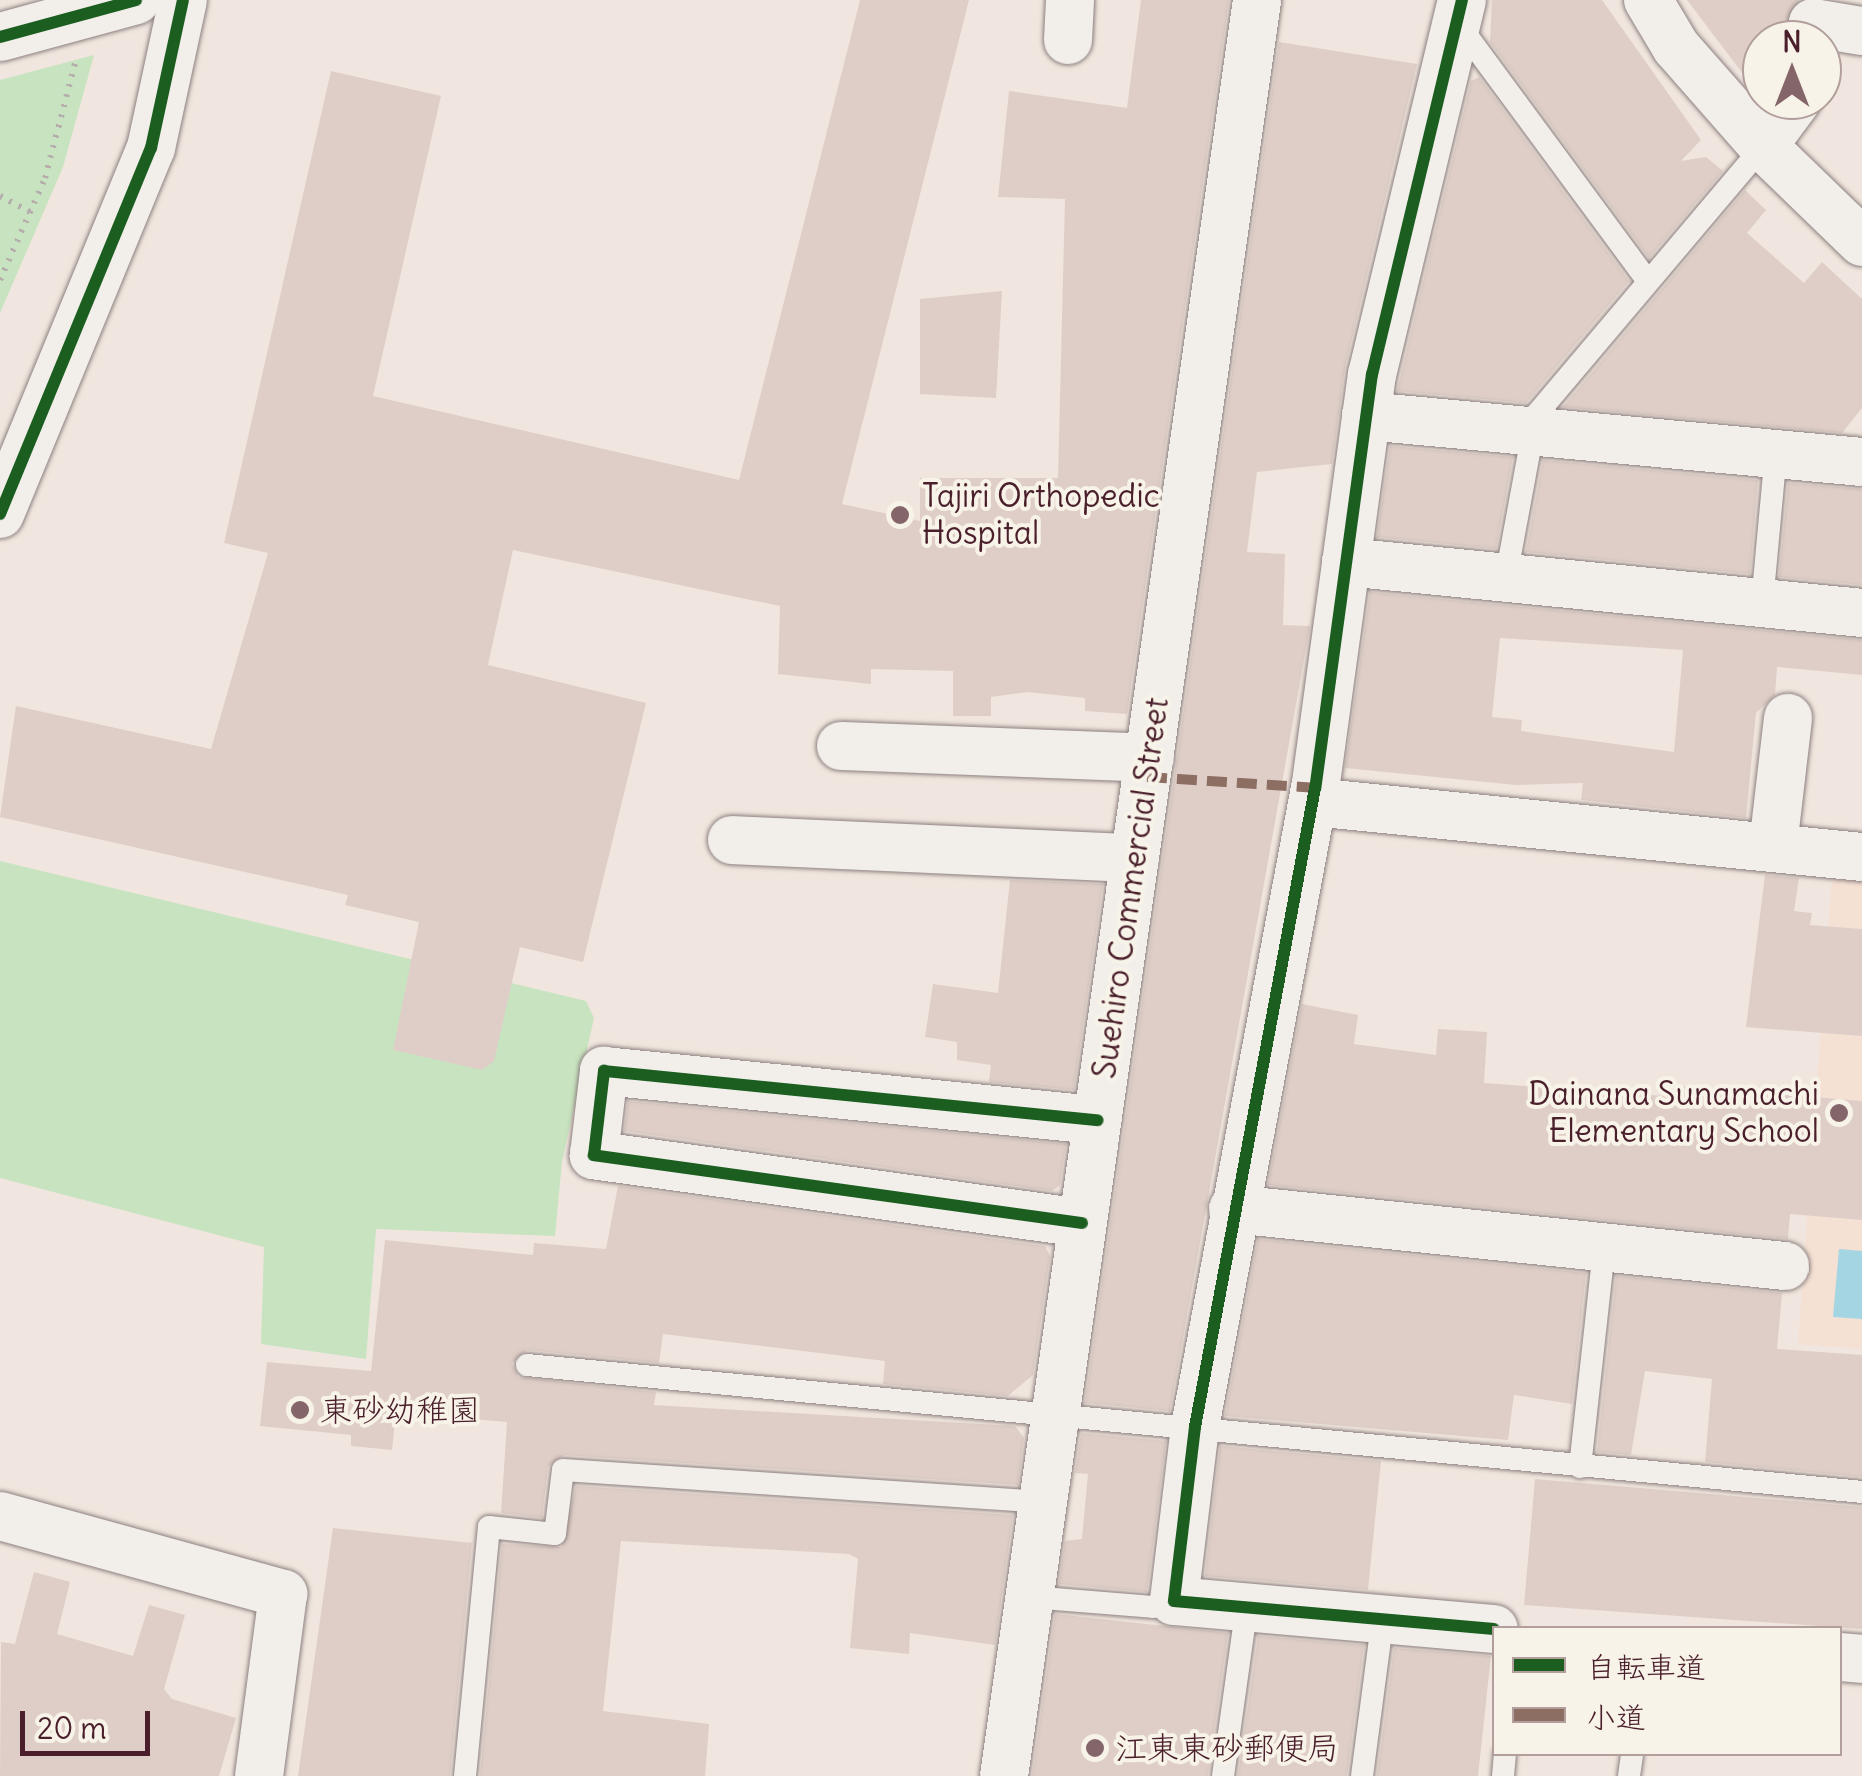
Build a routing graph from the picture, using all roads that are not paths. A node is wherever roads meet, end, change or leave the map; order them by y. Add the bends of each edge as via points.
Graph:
1 (136, 0) edge
2 (183, 0) edge
3 (1257, 0) edge
4 (1648, 0) edge
5 (1460, 11) edge
6 (0, 37) edge
7 (1782, 120) edge
8 (1762, 146) junction
9 (1862, 242) edge
10 (1647, 280) junction
11 (1366, 416) junction
12 (1533, 431) junction
13 (1776, 454) junction
14 (1862, 462) edge
15 (0, 514) edge
16 (1346, 562) junction
17 (1506, 578) junction
18 (1762, 603) junction
19 (1862, 613) edge
20 (1788, 718) dead end
21 (841, 746) dead end
22 (1150, 758) junction
23 (1312, 802) junction
24 (732, 840) dead end
25 (1773, 846) junction
26 (1862, 857) edge
27 (1135, 858) junction
28 (1098, 1120) junction
29 (1232, 1209) junction
30 (1082, 1223) junction
31 (1604, 1248) junction
32 (1785, 1266) dead end
33 (526, 1364) dead end
34 (1056, 1411) junction
35 (1194, 1427) junction
36 (1580, 1467) junction
37 (1862, 1492) edge
38 (1042, 1502) junction
39 (0, 1516) edge
40 (1030, 1596) junction
41 (1174, 1601) junction
42 (1246, 1606) junction
43 (1383, 1616) junction
44 (1492, 1630) edge
45 (259, 1776) edge
46 (465, 1776) edge
47 (1004, 1776) edge
48 (1223, 1776) edge
49 (1362, 1776) edge

1 - 6 street
2 - 15 street via 152,148
3 - 22 street, Suehiro Commercial Street
4 - 8 street via 1676,48
5 - 10 lane
5 - 11 street
7 - 8 street
8 - 9 street
8 - 10 lane
10 - 12 lane via 1536,415
11 - 12 street
11 - 16 street
12 - 13 street
12 - 17 lane
13 - 14 street
13 - 18 lane
16 - 17 street
16 - 23 street
17 - 18 street
18 - 19 street
20 - 25 street
21 - 22 street
22 - 27 street, Suehiro Commercial Street
23 - 25 street
23 - 29 street
24 - 27 street
25 - 26 street
27 - 28 street, Suehiro Commercial Street
28 - 30 street, Suehiro Commercial Street
28 - 30 street via 604,1071 594,1156
29 - 31 street
29 - 35 street
30 - 34 street, Suehiro Commercial Street
31 - 32 street
31 - 36 lane
33 - 34 lane
34 - 35 lane
34 - 38 street, Suehiro Commercial Street
35 - 36 lane
35 - 41 street
36 - 37 lane
38 - 40 street, Suehiro Commercial Street
38 - 46 lane via 564,1470 555,1534 489,1527
39 - 45 street via 283,1594
40 - 41 lane via 1153,1606
40 - 47 street, Suehiro Commercial Street
41 - 42 street
42 - 43 street
42 - 48 lane
43 - 44 street
43 - 49 lane

